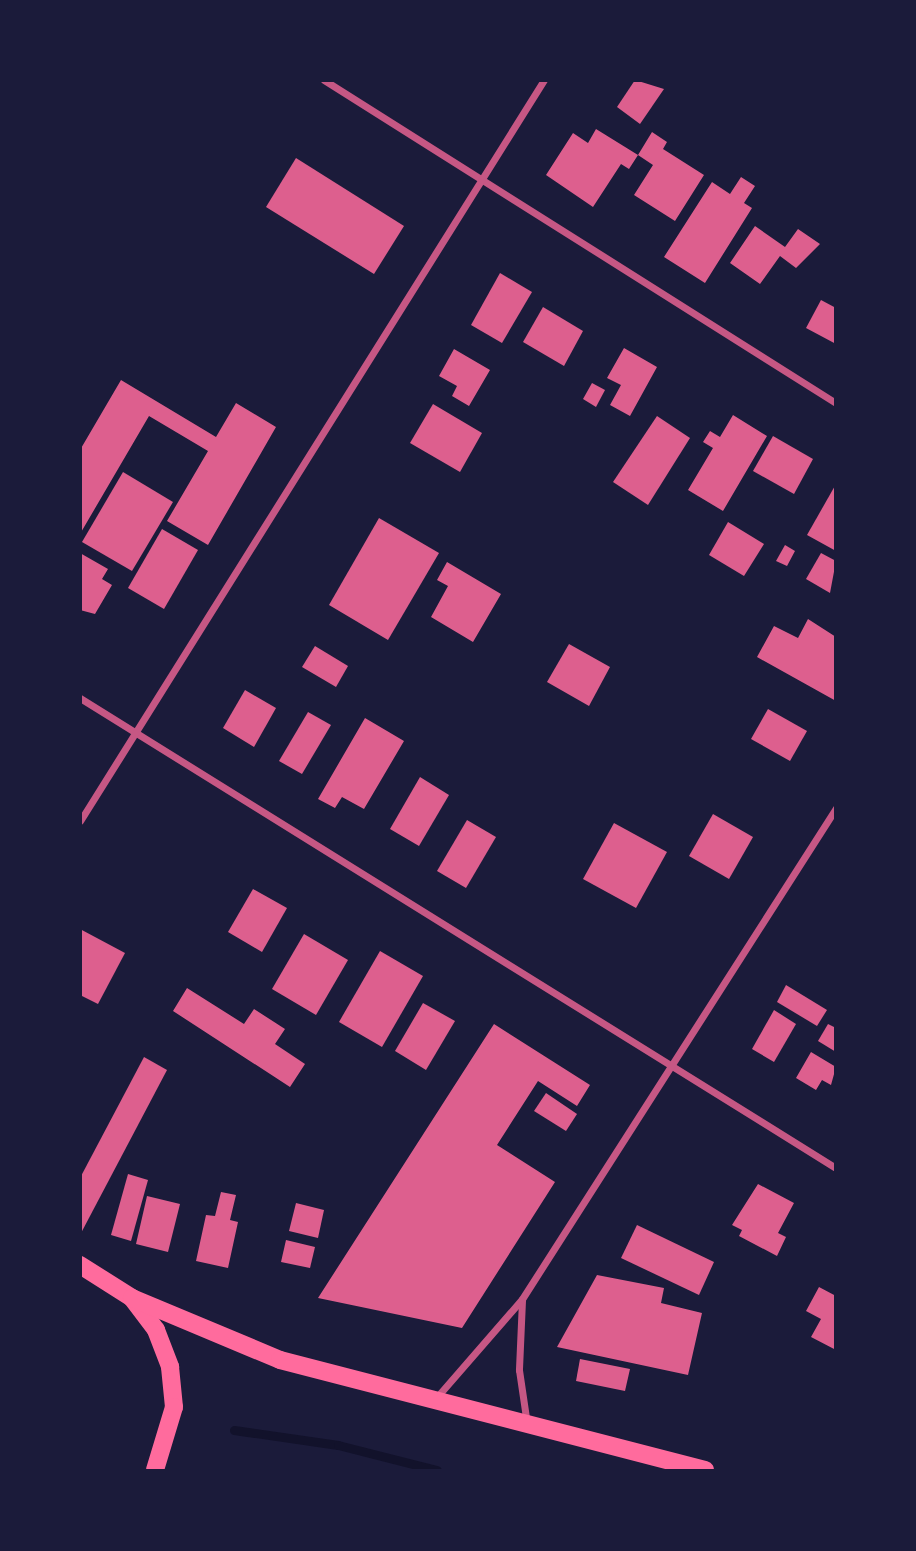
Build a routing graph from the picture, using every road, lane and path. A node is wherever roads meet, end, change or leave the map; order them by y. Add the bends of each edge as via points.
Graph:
1 (324, 80) edge
2 (544, 80) edge
3 (481, 180) junction
4 (835, 403) edge
5 (80, 698) edge
6 (138, 733) junction
7 (835, 808) edge
8 (80, 821) edge
9 (672, 1072) junction
10 (835, 1168) edge
11 (80, 1265) edge
12 (132, 1298) junction
13 (522, 1299) junction
14 (432, 1402) junction
15 (528, 1429) junction
16 (155, 1471) edge
17 (705, 1471) edge

1 - 3 street
2 - 3 street
3 - 4 street
3 - 6 street
5 - 6 street
6 - 8 street
6 - 9 street
7 - 9 street
9 - 10 street
9 - 13 street
11 - 12 main road
12 - 14 main road via 280,1360
12 - 16 main road via 156,1330 170,1367 174,1407
13 - 14 street
13 - 15 street via 519,1370
14 - 15 main road
15 - 17 main road

